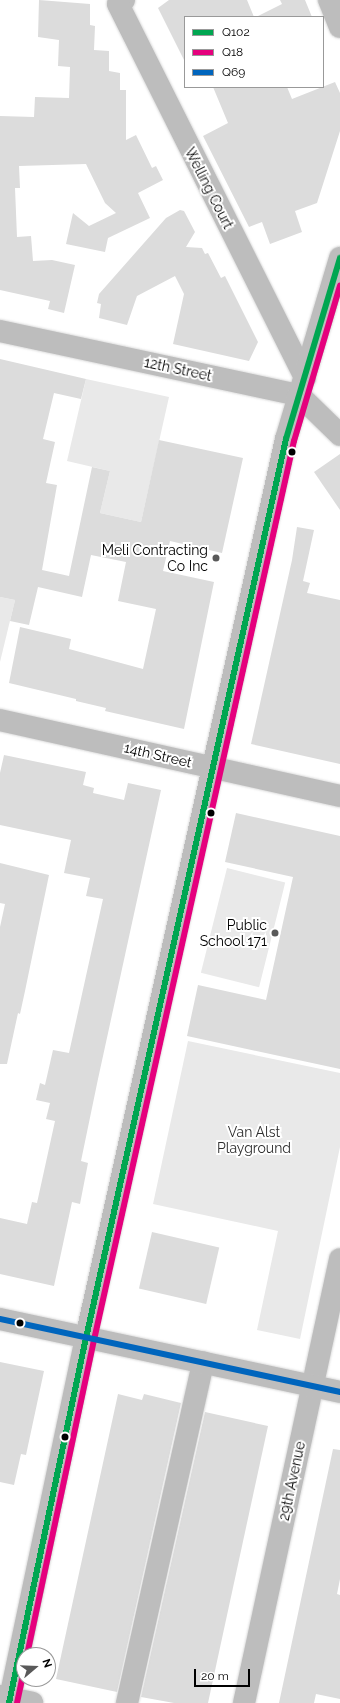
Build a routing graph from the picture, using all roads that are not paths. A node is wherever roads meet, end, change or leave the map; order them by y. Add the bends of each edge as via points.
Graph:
1 (124, 0) edge
2 (329, 0) edge
3 (340, 27) edge
4 (340, 258) edge
5 (0, 331) edge
6 (302, 386) junction
7 (340, 435) edge
8 (0, 720) edge
9 (212, 767) junction
10 (340, 796) edge
11 (340, 1259) edge
12 (0, 1319) edge
13 (86, 1338) junction
14 (203, 1362) junction
15 (312, 1385) junction
16 (340, 1392) edge
17 (6, 1699) edge
18 (32, 1703) edge
19 (127, 1703) edge
20 (244, 1703) edge

1 - 6 street, Welling Court via 118,4
2 - 3 street
4 - 6 street
5 - 6 street, 12th Street
6 - 7 street
6 - 9 street via 286,439
8 - 9 street, 14th Street
9 - 10 street, 14th Street
9 - 13 street
11 - 15 street, 29th Avenue
12 - 13 street
13 - 14 street
13 - 17 street
14 - 15 street
14 - 19 street
15 - 16 street
15 - 20 street, 29th Avenue
17 - 18 street

